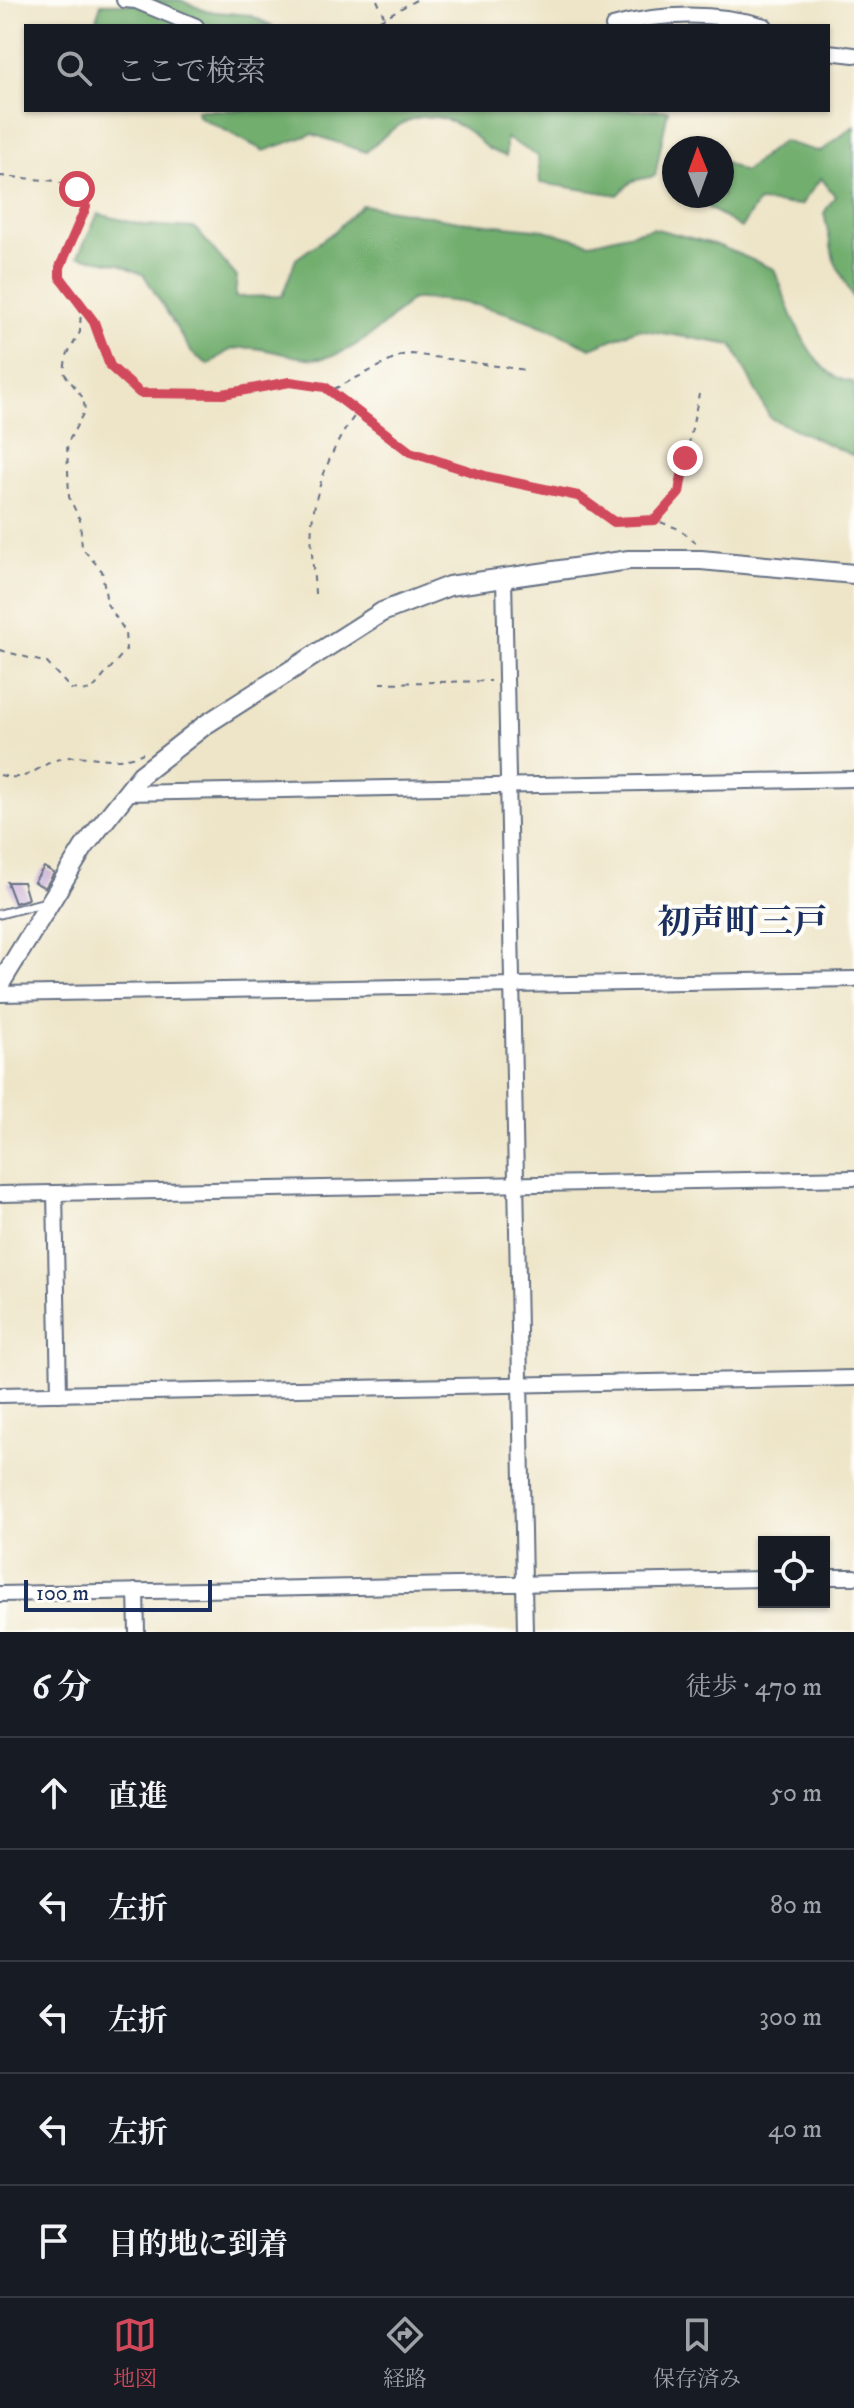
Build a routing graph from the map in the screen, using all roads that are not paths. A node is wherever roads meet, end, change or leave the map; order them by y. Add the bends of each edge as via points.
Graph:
1 (124, 0) edge
2 (191, 24) edge
3 (620, 24) edge
4 (757, 24) edge
5 (830, 52) edge
6 (854, 55) edge
7 (854, 574) edge
8 (504, 577) junction
9 (854, 779) edge
10 (508, 785) junction
11 (125, 793) junction
12 (52, 901) junction
13 (0, 914) edge
14 (854, 979) edge
15 (0, 984) edge
16 (512, 985) junction
17 (0, 994) edge
18 (854, 1178) edge
19 (516, 1184) junction
20 (55, 1193) junction
21 (0, 1194) edge
22 (854, 1378) edge
23 (520, 1385) junction
24 (59, 1394) junction
25 (0, 1395) edge
26 (830, 1577) edge
27 (854, 1577) edge
28 (758, 1579) edge
29 (524, 1583) junction
30 (136, 1591) junction
31 (0, 1594) edge
32 (137, 1632) edge
33 (525, 1632) edge

1 - 2 street
3 - 4 street via 683,16
5 - 6 street
7 - 8 street via 701,560 629,560
8 - 10 street
8 - 11 street via 449,586 382,612 168,751
9 - 10 street
10 - 11 street
10 - 16 street
11 - 12 street
12 - 13 lane
12 - 15 street
14 - 16 street
16 - 17 street
16 - 19 street
18 - 19 street
19 - 20 street
19 - 23 street
20 - 21 street
20 - 24 street
22 - 23 street
23 - 24 street
23 - 29 street
24 - 25 street
26 - 27 street
28 - 29 street
29 - 30 street
29 - 33 street
30 - 31 street
30 - 32 street

